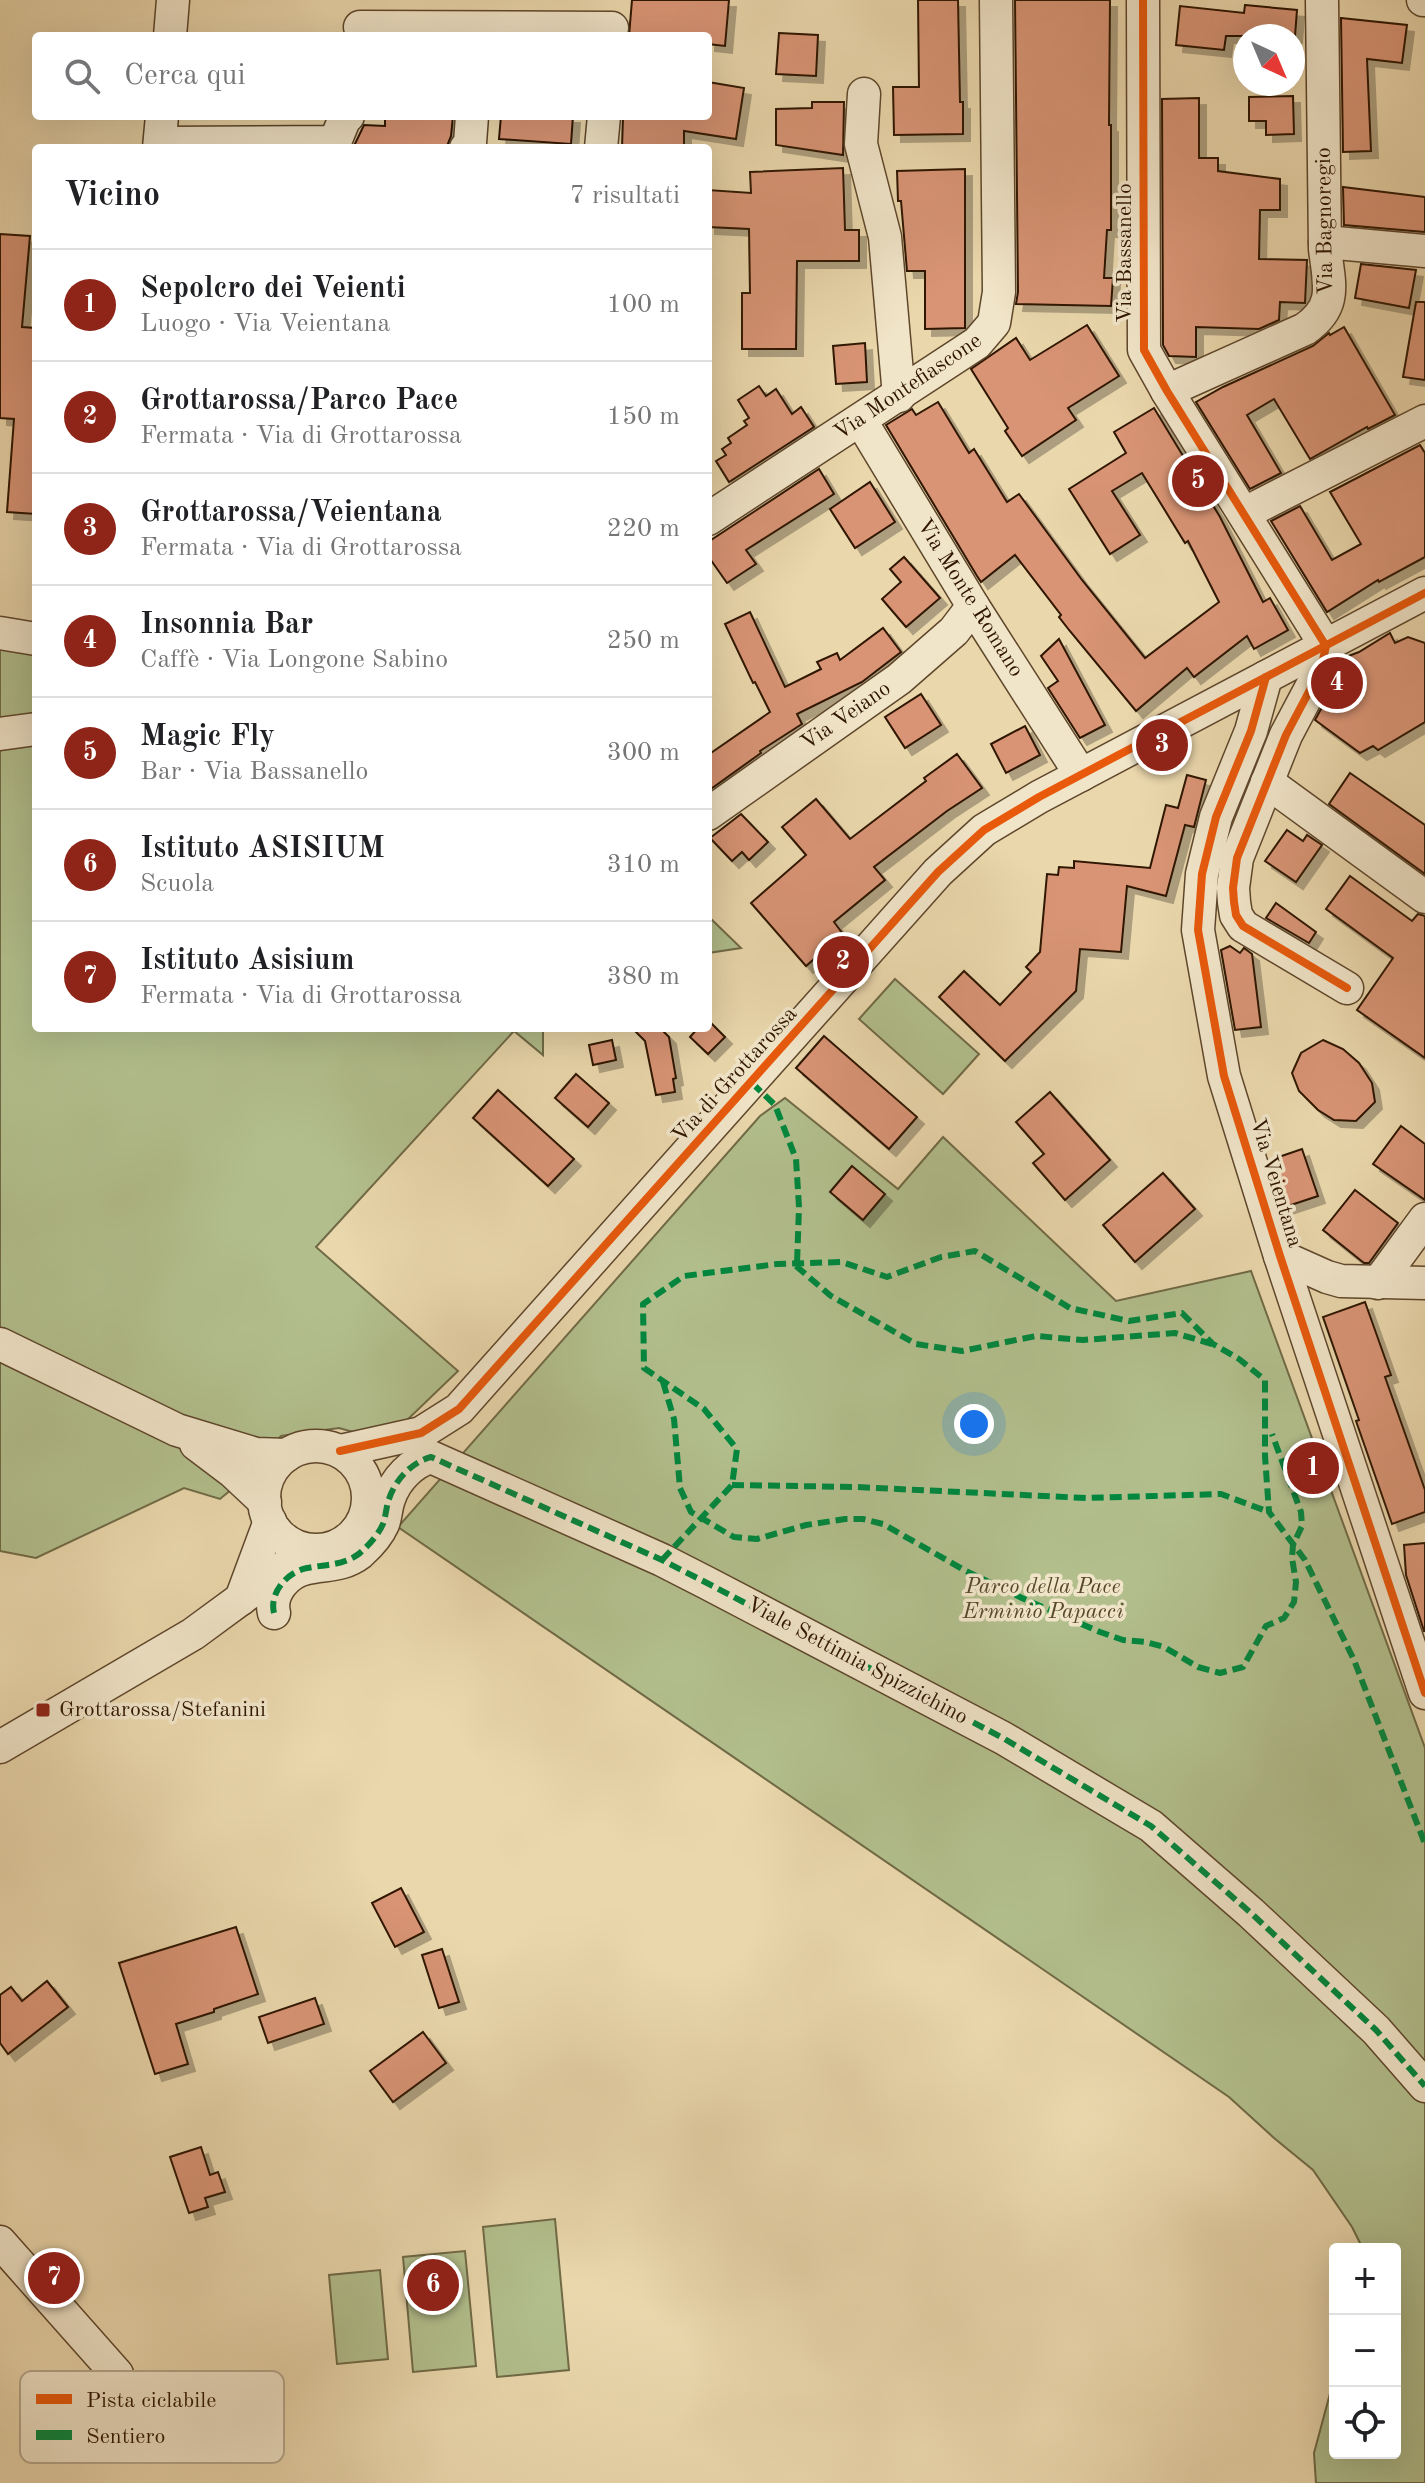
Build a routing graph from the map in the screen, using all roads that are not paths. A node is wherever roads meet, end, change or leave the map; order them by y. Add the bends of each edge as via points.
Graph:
1 (173, 0) edge
2 (996, 0) edge
3 (1143, 0) edge
4 (1322, 0) edge
5 (613, 21) edge
6 (360, 27) dead end
7 (170, 32) edge
8 (864, 94) dead end
9 (472, 120) edge
10 (604, 120) edge
11 (340, 135) edge
12 (160, 136) edge
13 (469, 144) edge
14 (601, 144) edge
15 (1325, 242) junction
16 (1425, 251) edge
17 (1167, 391) junction
18 (899, 396) junction
19 (861, 421) junction
20 (1425, 421) edge
21 (1245, 513) junction
22 (712, 516) edge
23 (1425, 593) edge
24 (973, 606) junction
25 (0, 633) edge
26 (32, 638) edge
27 (1326, 646) junction
28 (1266, 677) junction
29 (32, 730) edge
30 (0, 734) edge
31 (1081, 775) junction
32 (1267, 782) junction
33 (712, 811) edge
34 (1425, 897) edge
35 (1347, 988) dead end
36 (1425, 1219) edge
37 (1280, 1256) junction
38 (1378, 1283) junction
39 (1425, 1283) edge
40 (0, 1344) edge
41 (177, 1430) junction
42 (421, 1433) junction
43 (340, 1451) junction
44 (287, 1455) junction
45 (368, 1506) junction
46 (267, 1512) junction
47 (312, 1550) junction
48 (241, 1599) junction
49 (274, 1613) dead end
50 (1424, 1686) edge
51 (0, 1747) edge
52 (1425, 2086) edge
53 (0, 2242) edge
54 (114, 2371) edge

1 - 7 street
2 - 18 street, Via Montefiascone via 996,317 980,341
3 - 17 street, Via Bassanello via 1143,341
4 - 15 street, Via Bagnoregio
5 - 6 street
8 - 18 street via 861,144 885,237
9 - 13 street
10 - 14 street
11 - 12 street
15 - 16 street
15 - 17 street, Via Bagnoregio via 1329,299 1316,321
17 - 21 street, Via Bassanello
18 - 19 street, Via Montefiascone
19 - 22 street, Via Montefiascone
19 - 24 street, Via Monte Romano
20 - 21 street
21 - 27 street, Via Bassanello
23 - 27 street, Via di Grottarossa
24 - 31 street, Via Monte Romano
24 - 33 street, Via Veiano via 954,631 899,679
25 - 26 street
27 - 28 street, Via di Grottarossa
27 - 32 street via 1321,669
28 - 31 street, Via di Grottarossa
28 - 37 street, Via Veientana via 1251,731 1216,817 1202,874 1198,930 1224,1076
29 - 30 street
31 - 42 street, Via di Grottarossa via 1001,818 957,853 459,1409
32 - 34 street
32 - 35 street via 1237,858 1236,915 1243,926
36 - 38 street
37 - 38 street via 1327,1277
37 - 50 street, Via Veientana
38 - 39 street
40 - 41 street
41 - 44 street via 256,1454
41 - 46 street via 233,1472
42 - 43 street, Via di Grottarossa
42 - 45 street, Via di Grottarossa
43 - 44 street via 314,1446
43 - 45 street via 362,1474
44 - 46 street via 269,1477 264,1492
45 - 47 street via 359,1527 344,1542
46 - 47 street via 280,1536
46 - 48 street
47 - 48 street
48 - 51 street via 161,1654
49 - 52 street, Viale Settimia Spizzichino via 274,1593 293,1574 346,1562 374,1539 397,1483 431,1457 707,1583 1003,1738 1151,1826 1376,2030
53 - 54 street

